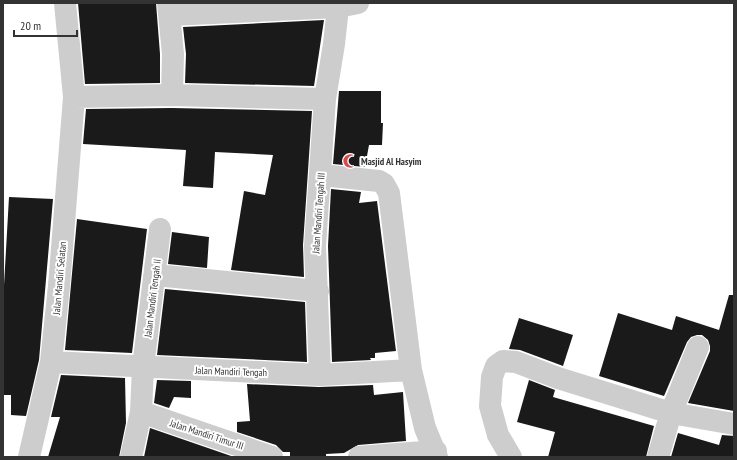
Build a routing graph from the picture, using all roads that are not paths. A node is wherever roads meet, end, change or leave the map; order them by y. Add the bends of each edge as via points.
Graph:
1 (65, 3) edge
2 (348, 5) edge
3 (261, 6) edge
4 (169, 9) edge
5 (172, 95) junction
6 (74, 97) junction
7 (324, 99) junction
8 (321, 175) junction
9 (160, 230) dead end
10 (155, 275) junction
11 (318, 291) junction
12 (698, 346) dead end
13 (51, 362) junction
14 (143, 367) junction
15 (411, 370) junction
16 (320, 375) junction
17 (141, 412) junction
18 (671, 413) junction
19 (734, 424) edge
20 (244, 452) edge
21 (436, 454) edge
22 (29, 457) edge
23 (131, 457) edge
24 (272, 457) edge
25 (359, 457) edge
26 (511, 457) edge
27 (658, 457) edge

1 - 6 street, Jalan Mandiri Selatan
2 - 3 street
2 - 7 street, Jalan Mandiri Tengah III via 334,44
3 - 4 street
4 - 5 street via 173,54
5 - 6 street
5 - 7 street
6 - 13 street, Jalan Mandiri Selatan
7 - 8 street, Jalan Mandiri Tengah III
8 - 11 street, Jalan Mandiri Tengah III via 315,246
8 - 15 street via 379,181 389,192
9 - 10 street, Jalan Mandiri Tengah II
10 - 11 street
10 - 14 street, Jalan Mandiri Tengah II
11 - 16 street, Jalan Mandiri Tengah III
12 - 18 street
13 - 14 street, Jalan Mandiri Tengah
13 - 22 street, Jalan Mandiri Selatan
14 - 16 street, Jalan Mandiri Tengah
14 - 17 street, Jalan Mandiri Tengah II
15 - 16 street, Jalan Mandiri Tengah
15 - 21 street via 425,428
17 - 20 street, Jalan Mandiri Timur III
17 - 23 street, Jalan Mandiri Tengah II
18 - 19 street
18 - 26 street via 558,378 516,362 503,362 496,366 492,377 490,406 498,435
18 - 27 street
20 - 24 street, Jalan Mandiri Timur III
21 - 25 street

